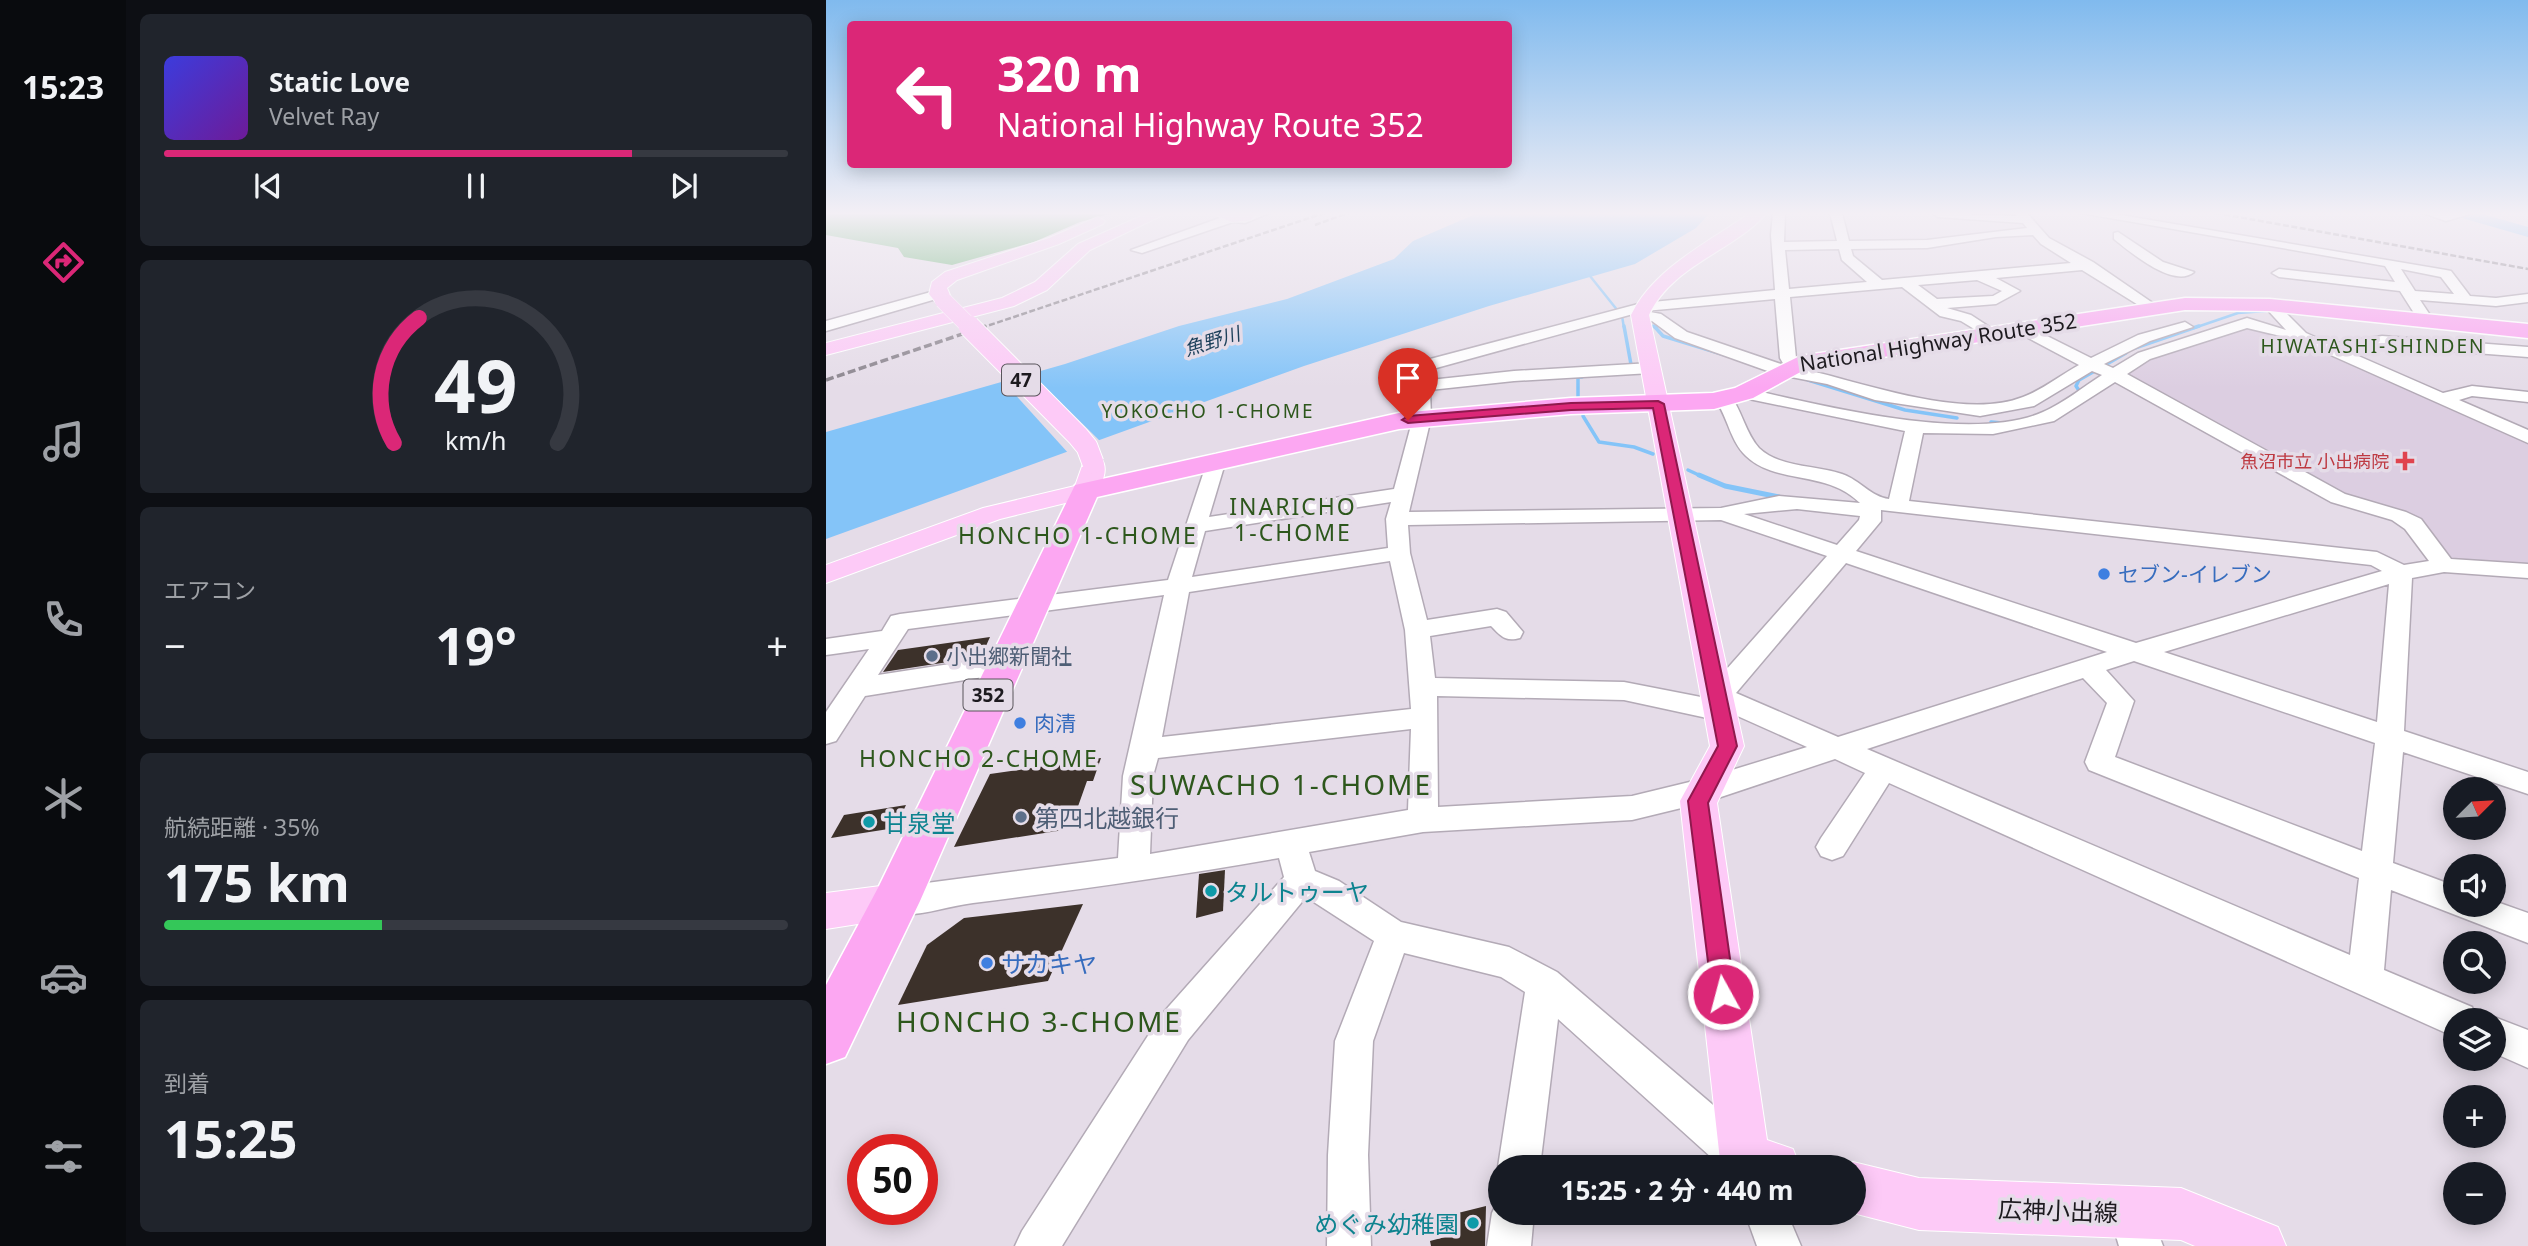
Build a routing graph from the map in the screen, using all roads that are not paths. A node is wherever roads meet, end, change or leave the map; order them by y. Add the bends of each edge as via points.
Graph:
1 (965, 271) edge
2 (1057, 271) edge
3 (1679, 271) edge
4 (1782, 271) edge
5 (1863, 271) edge
6 (1970, 271) edge
7 (2002, 271) edge
8 (2096, 271) edge
9 (2171, 271) edge
10 (2307, 271) edge
11 (2395, 271) edge
12 (2431, 271) edge
13 (2187, 272) dead end
14 (2279, 273) dead end
15 (1975, 274) junction
16 (2309, 276) junction
17 (1903, 281) junction
18 (1879, 285) junction
19 (2406, 291) junction
20 (939, 293) junction
21 (1784, 293) junction
22 (2528, 298) edge
23 (2466, 300) junction
24 (1934, 304) junction
25 (2270, 305) junction
26 (837, 307) dead end
27 (2153, 308) junction
28 (1641, 311) junction
29 (2426, 321) junction
30 (826, 326) edge
31 (2187, 326) dead end
32 (2020, 328) junction
33 (2528, 331) edge
34 (1989, 333) junction
35 (2300, 336) junction
36 (826, 349) edge
37 (2327, 349) junction
38 (2528, 352) edge
39 (1787, 368) junction
40 (2102, 368) junction
41 (1640, 369) junction
42 (1422, 386) junction
43 (1734, 396) junction
44 (2528, 397) edge
45 (2441, 399) junction
46 (1658, 404) junction
47 (1422, 418) junction
48 (1915, 427) junction
49 (2528, 437) edge
50 (2216, 449) dead end
51 (1216, 460) junction
52 (1089, 477) junction
53 (1405, 494) junction
54 (1898, 505) junction
55 (1871, 507) junction
56 (1680, 513) junction
57 (1723, 514) junction
58 (1397, 519) junction
59 (2413, 524) junction
60 (1195, 526) junction
61 (1399, 552) junction
62 (1842, 554) junction
63 (2444, 565) junction
64 (2528, 571) edge
65 (2401, 573) junction
66 (826, 575) edge
67 (1178, 586) junction
68 (1030, 608) junction
69 (1417, 631) junction
70 (1511, 632) dead end
71 (887, 638) junction
72 (826, 647) edge
73 (2131, 653) junction
74 (1002, 665) junction
75 (2088, 667) junction
76 (1422, 687) junction
77 (855, 688) junction
78 (1720, 704) junction
79 (1425, 717) junction
80 (826, 734) edge
81 (2390, 736) junction
82 (1146, 749) junction
83 (1838, 749) junction
84 (1883, 769) junction
85 (2528, 783) edge
86 (1706, 790) junction
87 (1423, 820) junction
88 (1291, 844) junction
89 (1832, 847) dead end
90 (1133, 870) junction
91 (2376, 871) junction
92 (1301, 880) junction
93 (2443, 896) edge
94 (896, 901) junction
95 (826, 911) edge
96 (2498, 917) edge
97 (2528, 928) edge
98 (1393, 935) junction
99 (2365, 980) junction
100 (1544, 984) junction
101 (2443, 1013) edge
102 (826, 1038) edge
103 (2506, 1040) edge
104 (2528, 1049) edge
105 (1522, 1155) edge
106 (1744, 1155) edge
107 (1754, 1155) edge
108 (1866, 1190) edge
109 (1512, 1225) edge
110 (1771, 1225) edge
111 (2136, 1229) edge
112 (1037, 1246) edge
113 (1349, 1246) edge
114 (1509, 1246) edge
115 (1779, 1246) edge
116 (2259, 1246) edge

1 - 20 main road via 951,276
2 - 36 main road via 1041,286 1009,302
3 - 28 main road
4 - 21 street
5 - 18 street
6 - 15 street
7 - 15 street
8 - 27 street
9 - 13 street
10 - 16 street
11 - 19 street
12 - 23 street via 2446,274
14 - 16 street
15 - 17 street
15 - 24 street via 2013,291 1996,300
16 - 19 street
17 - 18 street
17 - 24 street
18 - 21 street
19 - 23 street
19 - 29 street
20 - 26 street
20 - 30 street
20 - 52 main road, 47, bridge via 1087,447
21 - 28 street
21 - 39 street
22 - 23 street
24 - 34 street
25 - 27 highway, National Highway Route 352
25 - 29 highway, National Highway Route 352
25 - 35 street
27 - 32 highway, National Highway Route 352
28 - 39 street via 1681,335
28 - 41 main road
28 - 42 street via 1422,367
29 - 33 highway, National Highway Route 352
31 - 40 street via 2144,338
32 - 34 highway, National Highway Route 352
32 - 40 street
34 - 39 highway, National Highway Route 352
35 - 37 street
35 - 40 street via 2246,323
37 - 38 street via 2382,341
37 - 45 street
39 - 40 street via 1875,395 1980,411 2028,402
39 - 43 highway, National Highway Route 352
40 - 48 street via 2059,411 2024,424 1993,429
40 - 59 street via 2326,492
41 - 42 street
41 - 46 main road
42 - 47 street
43 - 46 highway, National Highway Route 352
43 - 48 street
43 - 55 street via 1739,434 1762,459 1837,476 1859,490
44 - 45 street via 2472,391
45 - 49 street
46 - 47 highway, National Highway Route 352
46 - 56 main road
47 - 51 highway, National Highway Route 352
47 - 53 street
48 - 54 street
50 - 59 street via 2317,505 2344,515
51 - 52 highway, National Highway Route 352
51 - 60 street
52 - 66 main road
52 - 68 highway, 352
53 - 58 street
53 - 60 street
54 - 55 street
54 - 65 street via 2377,559
55 - 57 street via 1790,503
55 - 62 street via 1870,521
56 - 57 street
56 - 58 street
56 - 78 main road
57 - 62 street
58 - 61 street
59 - 63 street
60 - 67 street
61 - 67 street
61 - 69 street
62 - 73 street
62 - 78 street
63 - 64 street
63 - 65 street
65 - 73 street
65 - 81 street
67 - 68 street
67 - 82 street
68 - 71 street via 900,622
68 - 74 highway, 352
69 - 70 street via 1497,617
69 - 76 street
71 - 72 street
71 - 77 street
73 - 75 street
73 - 81 street
74 - 77 street
74 - 94 highway, 352
75 - 83 street
75 - 91 street via 2121,701 2099,762
76 - 78 street via 1624,691
76 - 79 street
77 - 80 street
78 - 83 street
78 - 86 main road via 1727,746
79 - 82 street
79 - 87 street
81 - 85 street
81 - 91 street
82 - 90 street via 1138,776
83 - 84 street
83 - 86 street
84 - 89 street
84 - 99 street
86 - 87 street via 1632,808
86 - 107 main road via 1698,801
87 - 88 street
88 - 90 street
88 - 92 street
90 - 94 street
91 - 93 street
91 - 99 street
92 - 98 street
92 - 112 street via 1175,1027
94 - 95 main road
94 - 102 highway, 352
96 - 97 street
98 - 100 street via 1509,963
98 - 113 street via 1354,1041
99 - 101 street
100 - 105 street
100 - 106 street
103 - 104 street
108 - 111 main road, 広神小出線 via 1919,1204
109 - 114 street
110 - 115 street
111 - 116 main road, 広神小出線 via 2181,1214

